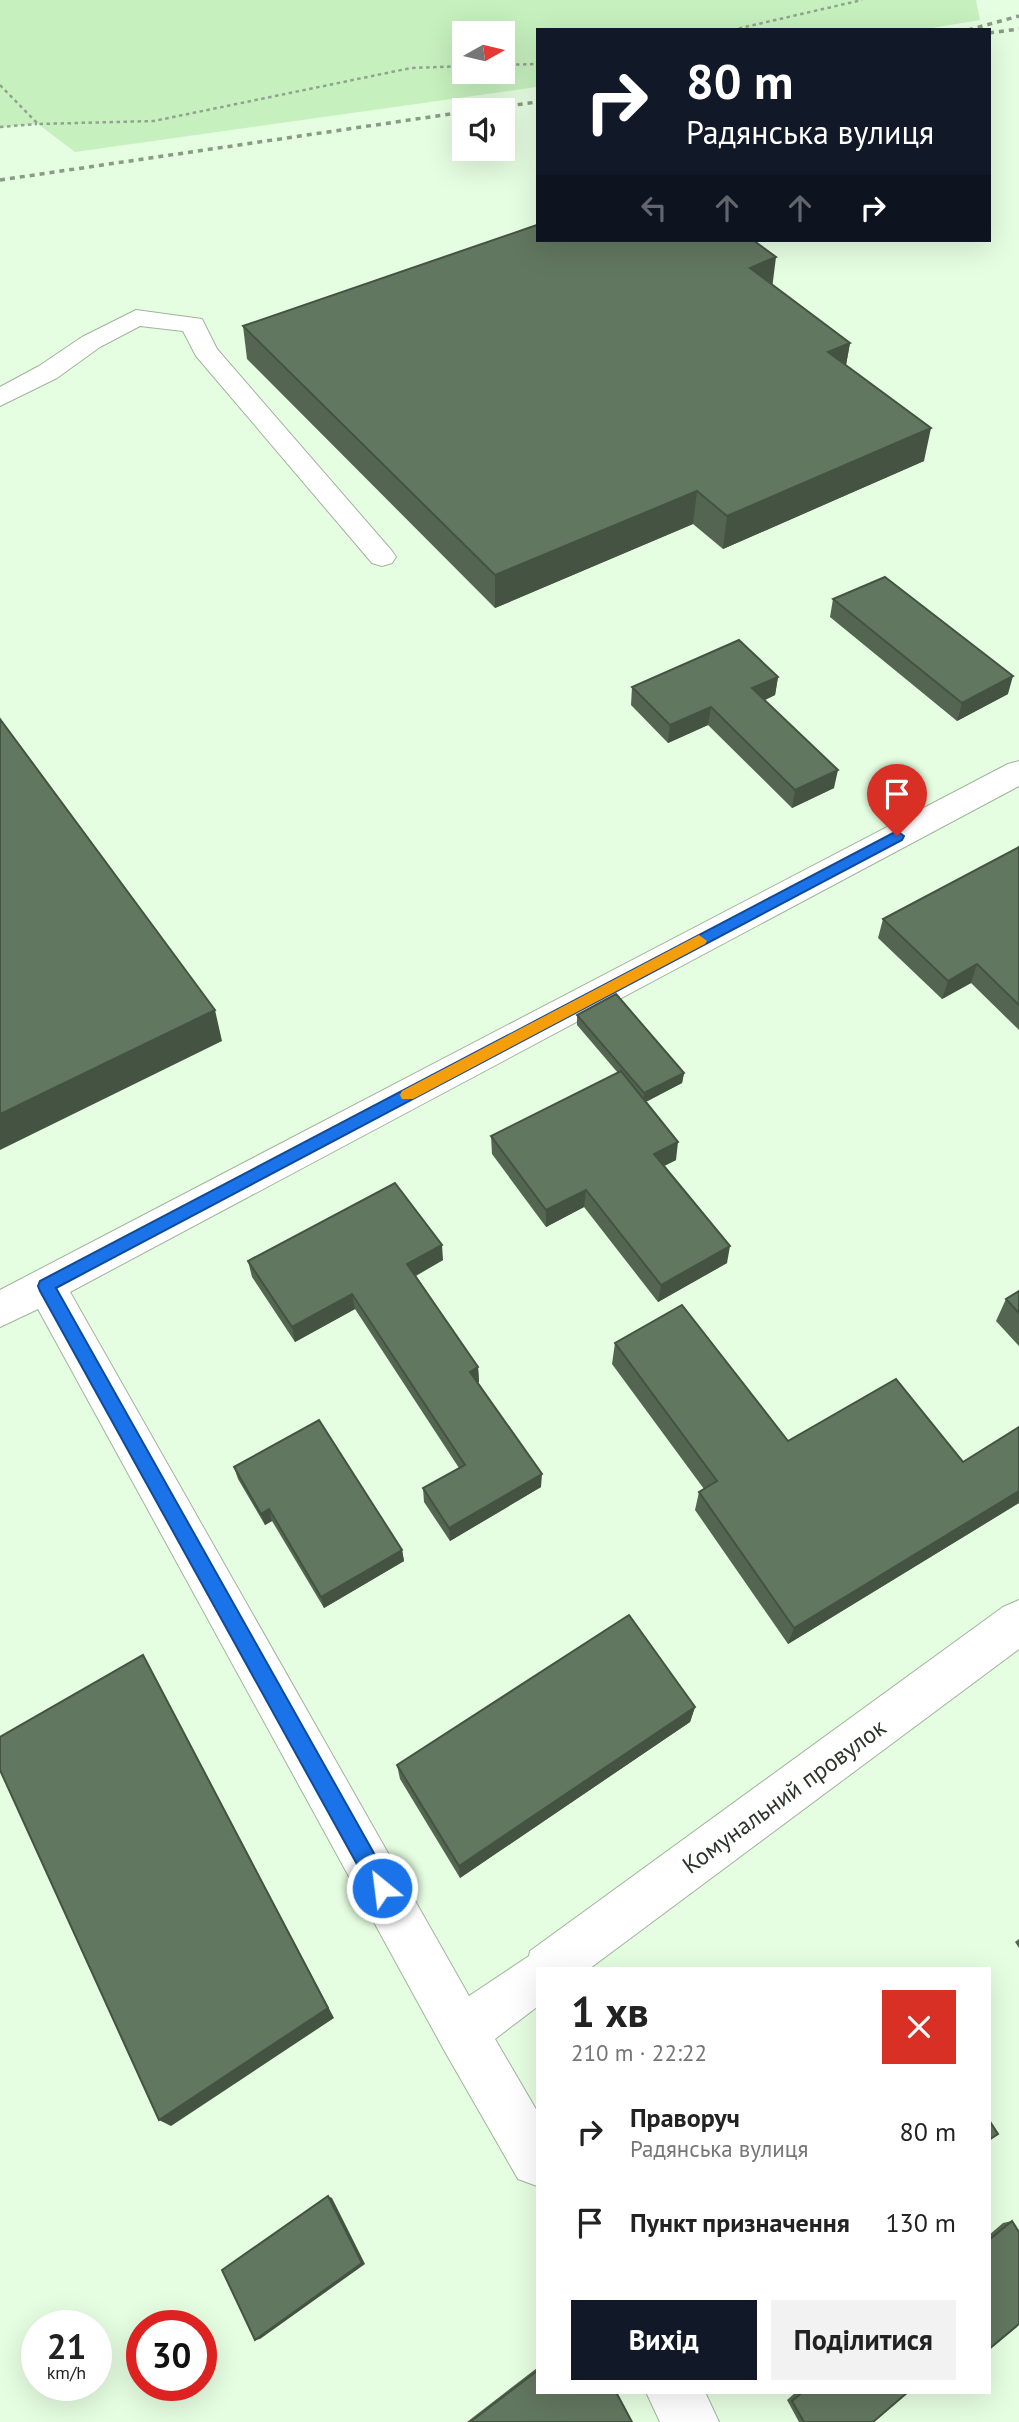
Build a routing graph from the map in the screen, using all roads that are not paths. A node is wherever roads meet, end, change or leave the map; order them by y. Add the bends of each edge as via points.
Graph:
1 (0, 398) edge
2 (382, 557) dead end
3 (1019, 772) edge
4 (46, 1286) junction
5 (0, 1310) edge
6 (1019, 1622) edge
7 (551, 1967) edge
8 (536, 1978) edge
9 (462, 2032) junction
10 (536, 2158) edge
11 (675, 2394) edge
12 (691, 2422) edge

1 - 2 street via 136,318 193,324 205,351
3 - 4 street
4 - 5 street
4 - 9 street
6 - 7 street, Комунальний провулок
8 - 9 street
9 - 10 street
11 - 12 street

